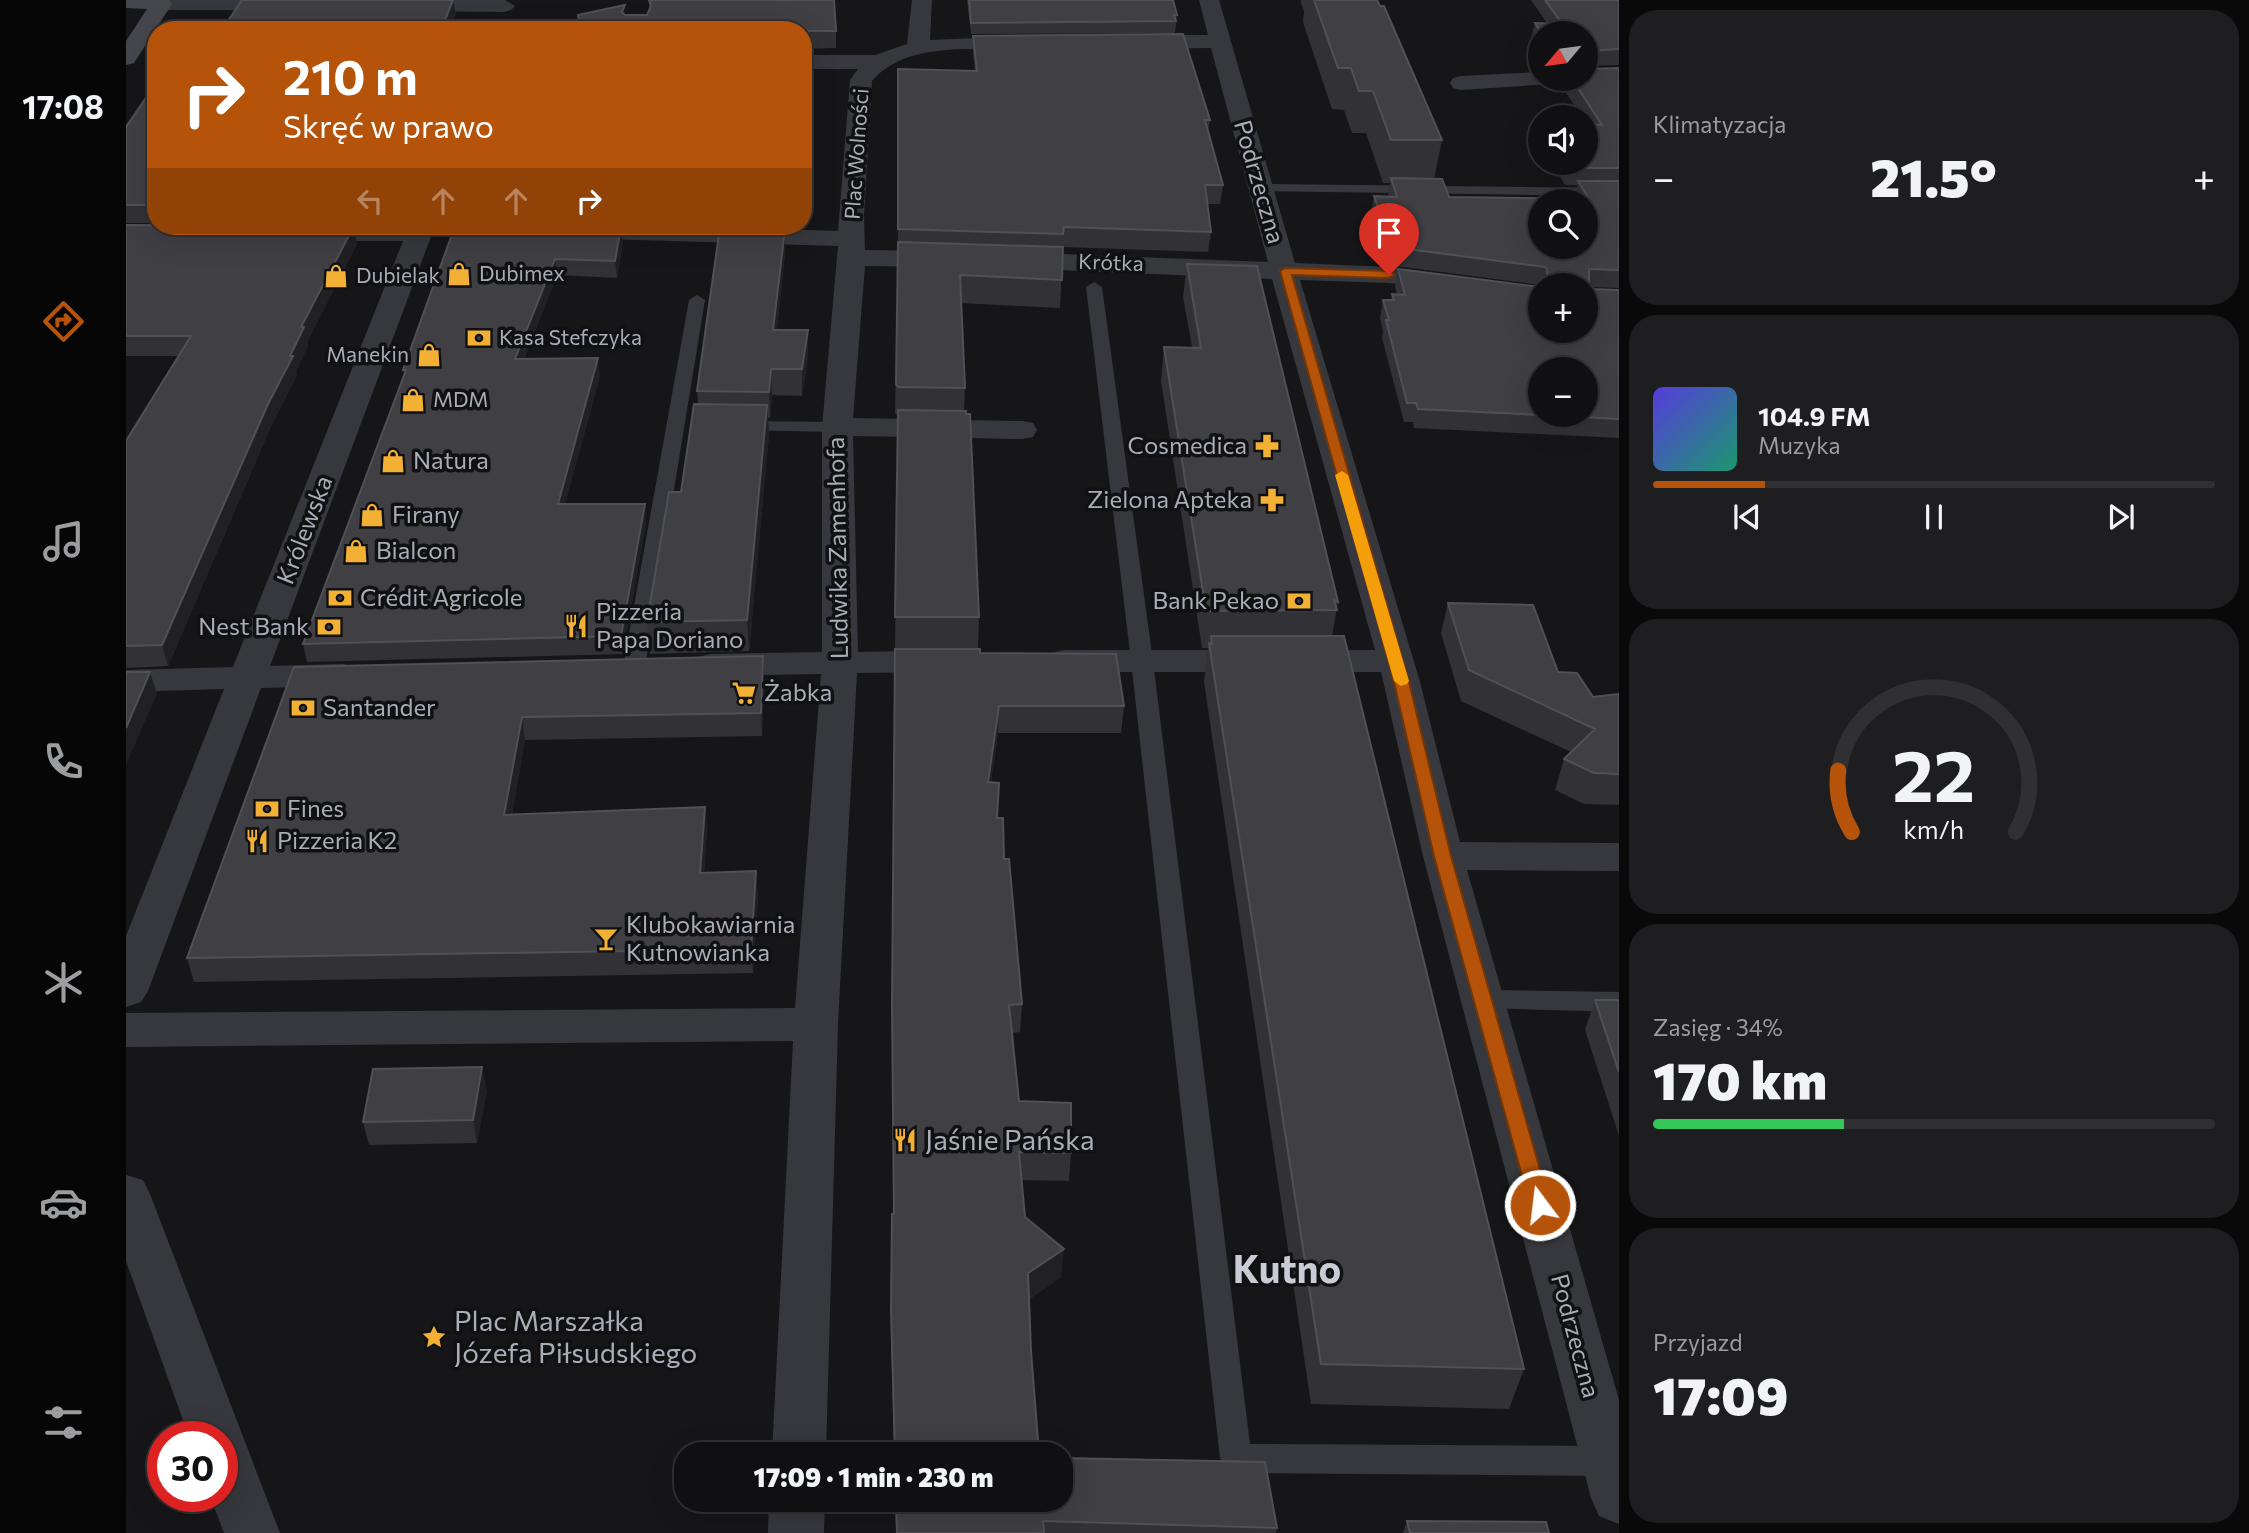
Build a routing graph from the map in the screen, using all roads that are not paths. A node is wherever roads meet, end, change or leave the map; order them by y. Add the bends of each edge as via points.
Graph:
1 (922, 0) edge
2 (1209, 0) edge
3 (126, 2) edge
4 (505, 3) edge
5 (161, 4) junction
6 (306, 4) edge
7 (390, 5) edge
8 (150, 21) edge
9 (499, 21) edge
10 (147, 26) edge
11 (1219, 41) junction
12 (1109, 42) edge
13 (1041, 43) edge
14 (918, 49) junction
15 (126, 58) edge
16 (812, 62) edge
17 (877, 62) junction
18 (1528, 80) edge
19 (1461, 83) dead end
20 (1260, 188) junction
21 (1619, 192) edge
22 (427, 235) edge
23 (643, 235) edge
24 (852, 248) junction
25 (1285, 271) junction
26 (1094, 287) dead end
27 (1528, 295) edge
28 (697, 300) dead end
29 (727, 426) edge
30 (836, 427) junction
31 (1022, 430) dead end
32 (1142, 660) junction
33 (978, 661) edge
34 (1032, 661) edge
35 (1395, 661) junction
36 (840, 662) junction
37 (621, 667) joint
38 (378, 674) edge
39 (249, 677) junction
40 (126, 681) edge
41 (1443, 856) junction
42 (1619, 858) edge
43 (126, 991) edge
44 (1485, 999) junction
45 (1619, 1002) edge
46 (816, 1024) junction
47 (126, 1030) edge
48 (126, 1194) edge
49 (210, 1421) edge
50 (799, 1442) edge
51 (1614, 1479) edge
52 (238, 1496) edge
53 (797, 1512) edge
54 (252, 1533) edge
55 (796, 1533) edge

1 - 14 street
2 - 11 street, Podrzeczna
3 - 5 street
4 - 7 street
4 - 9 street
5 - 6 street
5 - 8 street
10 - 15 street
11 - 12 street
11 - 20 street, Podrzeczna
13 - 14 street
14 - 17 street
16 - 17 street, Plac Wolności
17 - 24 street, Plac Wolności via 861,80
18 - 19 street
20 - 21 lane
20 - 25 street, Podrzeczna
22 - 39 street, Królewska
23 - 24 street, Plac Wolności
24 - 25 street, Krótka via 976,260
24 - 30 street, Ludwika Zamenhofa
25 - 27 street, Krótka via 1429,278
25 - 35 street, Podrzeczna
26 - 32 lane
28 - 37 lane via 683,425
29 - 30 lane
30 - 31 street
30 - 36 street, Ludwika Zamenhofa
32 - 34 street
32 - 35 street
32 - 51 lane via 1236,1458 1536,1462
33 - 36 street
35 - 41 street, Podrzeczna
36 - 37 street
36 - 46 street, Ludwika Zamenhofa
38 - 39 street
39 - 40 street
39 - 43 street, Królewska
41 - 42 street
41 - 44 street, Podrzeczna
44 - 45 lane
44 - 51 street, Podrzeczna
46 - 47 street
46 - 50 street
48 - 49 street
52 - 54 street
53 - 55 street

